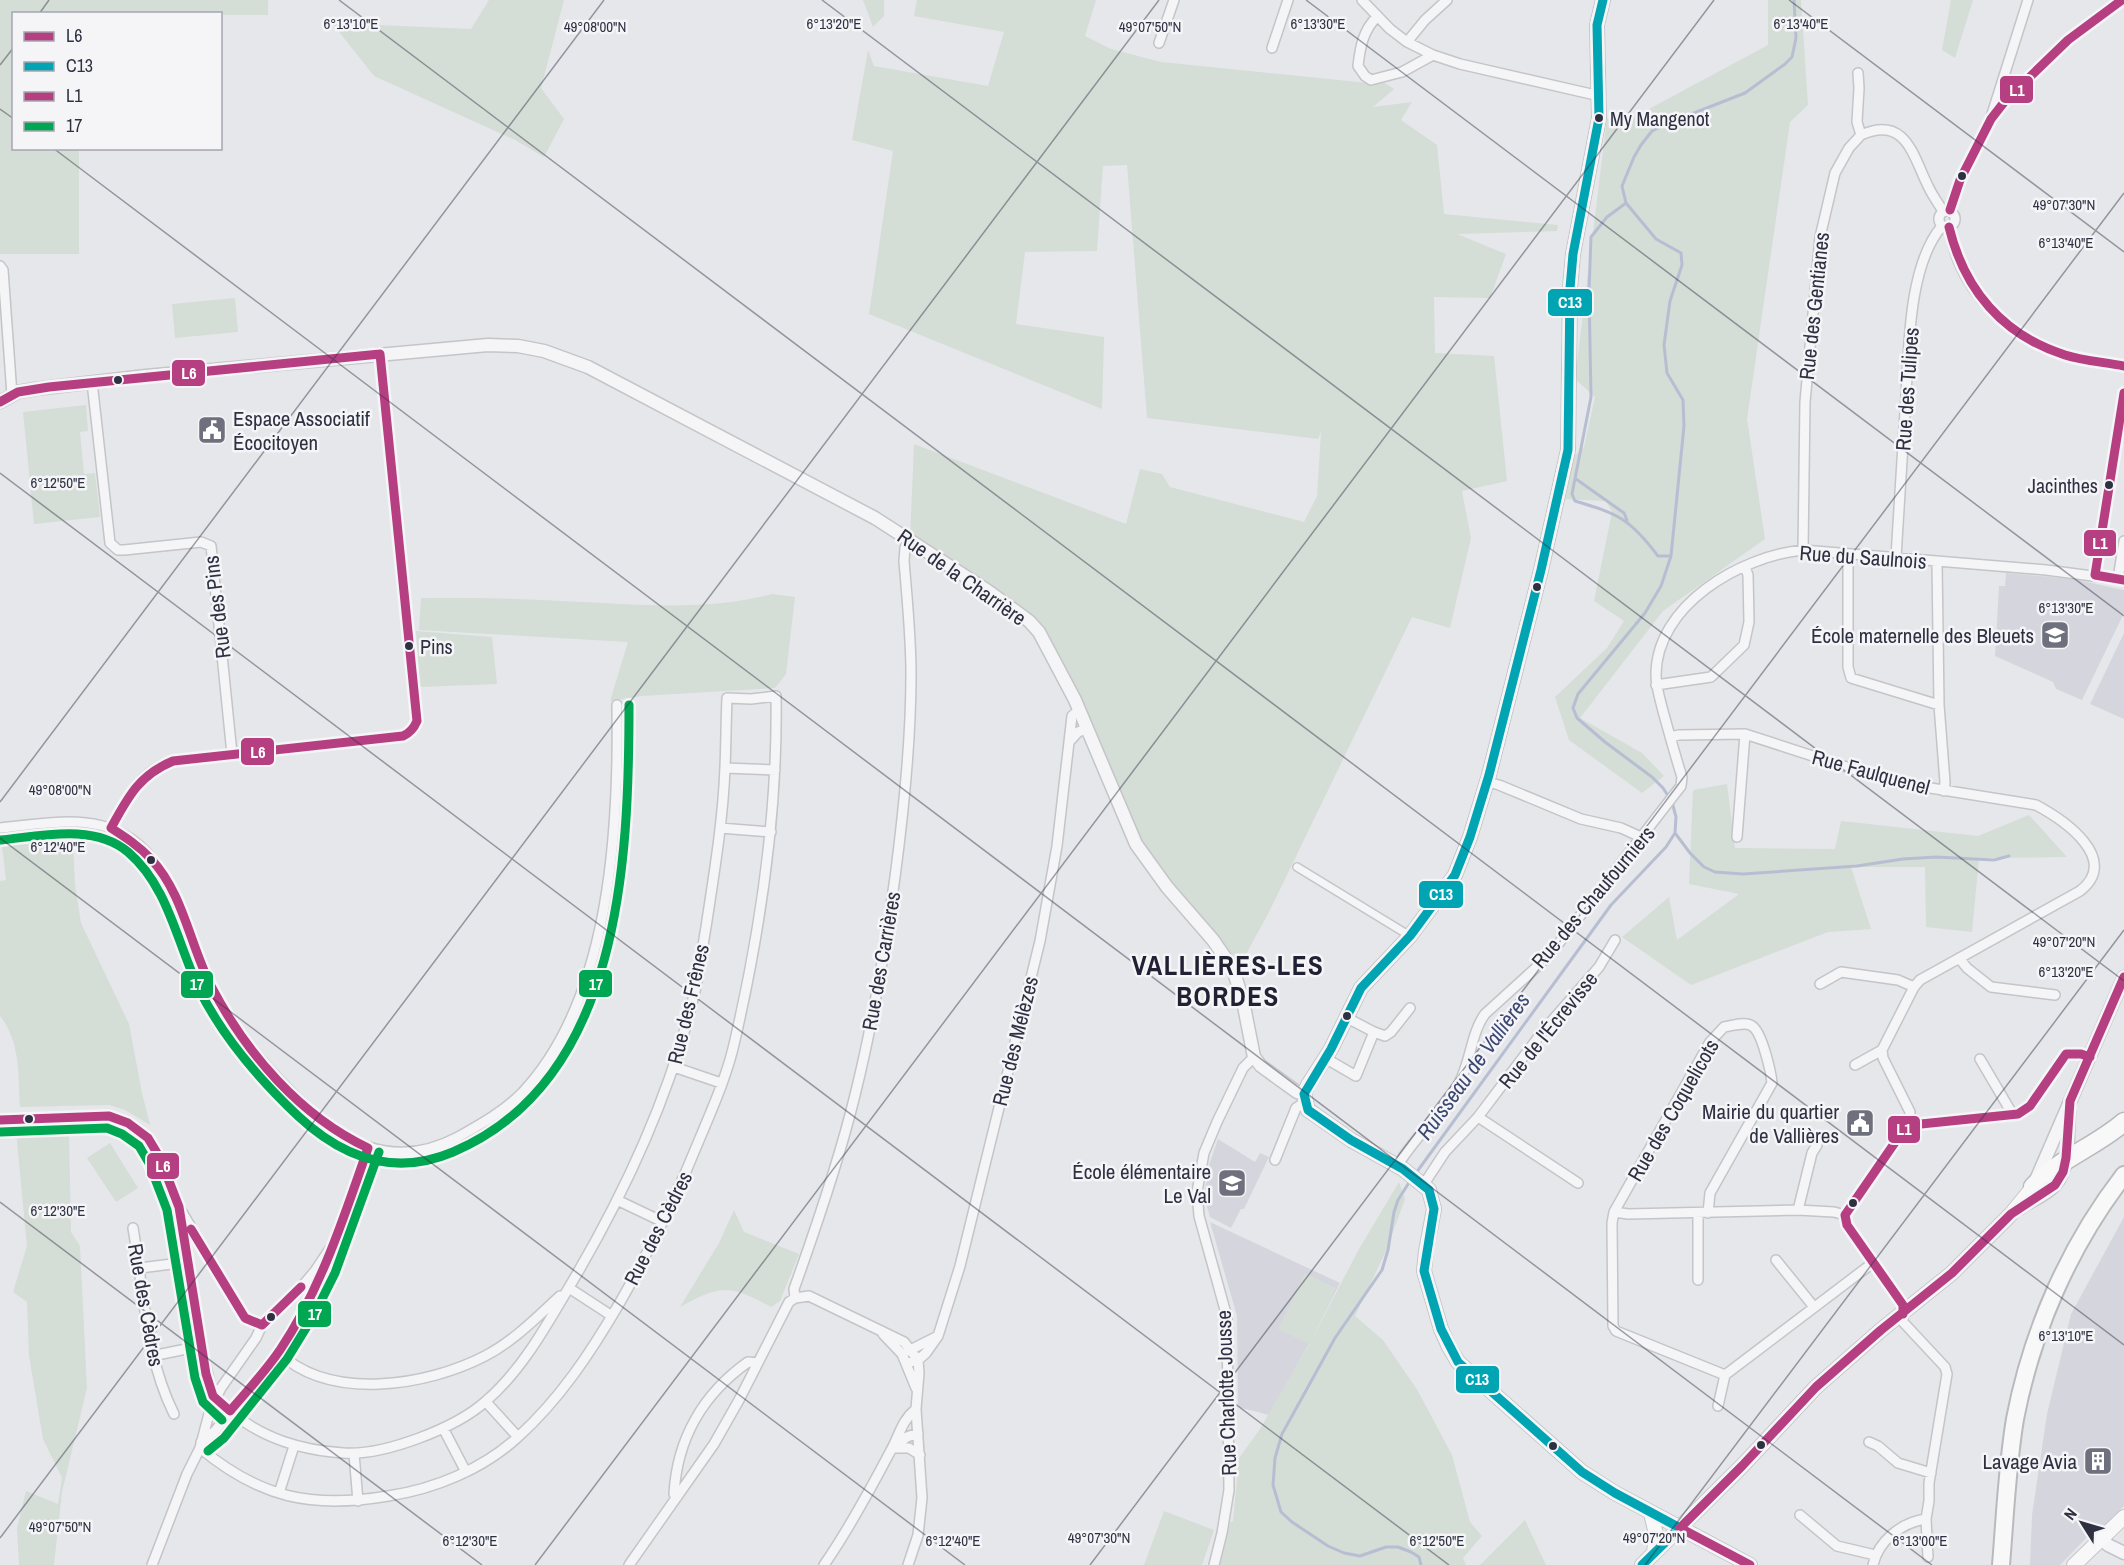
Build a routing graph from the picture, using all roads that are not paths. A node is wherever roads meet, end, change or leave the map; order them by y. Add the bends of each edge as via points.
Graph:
1 (1174, 0) edge
2 (1288, 0) edge
3 (1362, 0) edge
4 (1447, 0) edge
5 (1603, 0) edge
6 (2028, 0) edge
7 (2122, 0) edge
8 (1377, 17) junction
9 (1407, 42) junction
10 (1159, 43) dead end
11 (1272, 48) dead end
12 (1433, 56) junction
13 (1858, 73) dead end
14 (1599, 94) junction
15 (1991, 119) junction
16 (1862, 135) junction
17 (1946, 210) junction
18 (1946, 227) junction
19 (0, 267) edge
20 (380, 354) junction
21 (2124, 366) edge
22 (92, 382) junction
23 (2124, 393) edge
24 (12, 395) junction
25 (0, 402) edge
26 (2119, 454) edge
27 (910, 540) junction
28 (2124, 541) edge
29 (1803, 550) junction
30 (1848, 554) junction
31 (1896, 557) junction
32 (1937, 561) junction
33 (1745, 567) junction
34 (2094, 575) junction
35 (2121, 580) edge
36 (1656, 685) junction
37 (727, 698) joint
38 (617, 705) dead end
39 (1939, 705) junction
40 (1079, 710) junction
41 (1086, 729) junction
42 (1745, 735) junction
43 (1671, 737) junction
44 (1069, 742) junction
45 (232, 754) junction
46 (725, 768) junction
47 (775, 770) junction
48 (1487, 782) junction
49 (1944, 791) junction
50 (0, 828) edge
51 (111, 828) junction
52 (720, 828) junction
53 (771, 832) junction
54 (1737, 837) dead end
55 (1643, 838) junction
56 (1297, 867) dead end
57 (1410, 936) junction
58 (1615, 940) dead end
59 (1959, 958) junction
60 (2124, 976) edge
61 (1820, 984) dead end
62 (1914, 987) junction
63 (2055, 995) dead end
64 (1410, 1008) dead end
65 (1347, 1018) junction
66 (1374, 1032) junction
67 (1882, 1050) junction
68 (1254, 1057) junction
69 (2090, 1057) junction
70 (1325, 1058) junction
71 (1980, 1059) dead end
72 (1855, 1065) dead end
73 (674, 1067) junction
74 (721, 1083) junction
75 (1305, 1098) junction
76 (2070, 1101) junction
77 (2013, 1115) junction
78 (1478, 1117) junction
79 (0, 1120) edge
80 (1909, 1122) junction
81 (2124, 1122) edge
82 (1817, 1145) dead end
83 (368, 1148) junction
84 (2066, 1158) junction
85 (1275, 1160) dead end
86 (1400, 1167) junction
87 (2124, 1175) edge
88 (1422, 1182) junction
89 (1578, 1183) dead end
90 (2033, 1187) junction
91 (617, 1200) junction
92 (179, 1207) junction
93 (1798, 1210) junction
94 (1614, 1212) junction
95 (1698, 1213) junction
96 (1708, 1213) junction
97 (2011, 1214) junction
98 (1845, 1215) junction
99 (663, 1222) junction
100 (133, 1228) dead end
101 (197, 1239) junction
102 (185, 1243) junction
103 (331, 1247) junction
104 (1776, 1260) dead end
105 (188, 1262) junction
106 (1874, 1262) junction
107 (140, 1268) junction
108 (1698, 1280) dead end
109 (569, 1288) junction
110 (291, 1298) junction
111 (795, 1298) junction
112 (1814, 1308) junction
113 (304, 1309) junction
114 (1903, 1314) junction
115 (612, 1316) junction
116 (262, 1325) junction
117 (523, 1329) junction
118 (938, 1336) junction
119 (534, 1344) junction
120 (201, 1346) junction
121 (278, 1352) junction
122 (907, 1352) junction
123 (152, 1356) junction
124 (918, 1360) junction
125 (758, 1363) junction
126 (908, 1363) junction
127 (1725, 1375) junction
128 (916, 1390) junction
129 (216, 1398) junction
130 (486, 1402) junction
131 (1718, 1406) dead end
132 (916, 1409) junction
133 (230, 1411) junction
134 (174, 1414) dead end
135 (443, 1428) junction
136 (918, 1432) junction
137 (518, 1437) junction
138 (1869, 1442) dead end
139 (201, 1445) junction
140 (294, 1446) junction
141 (892, 1449) junction
142 (354, 1454) junction
143 (920, 1455) junction
144 (465, 1472) junction
145 (1931, 1473) junction
146 (279, 1493) junction
147 (677, 1497) junction
148 (358, 1502) junction
149 (1652, 1513) junction
150 (1800, 1515) dead end
151 (2124, 1517) edge
152 (1926, 1519) junction
153 (1680, 1528) junction
154 (2102, 1539) junction
155 (1654, 1553) junction
156 (2124, 1553) edge
157 (1928, 1557) dead end
158 (1874, 1560) edge
159 (152, 1565) edge
160 (628, 1565) edge
161 (824, 1565) edge
162 (908, 1565) edge
163 (1214, 1565) edge
164 (1642, 1565) edge
165 (1750, 1565) edge
166 (2001, 1565) edge
167 (2074, 1565) edge

1 - 10 street
2 - 11 street
3 - 8 street
4 - 9 street
5 - 14 main road via 1597,25
6 - 15 street
7 - 15 street via 2050,56
8 - 9 street
8 - 12 street via 1360,46 1358,66 1365,76 1371,80 1402,72
9 - 12 street
12 - 14 street
13 - 16 street via 1857,122
14 - 48 main road via 1599,118 1570,288 1568,450
15 - 17 street
16 - 17 street via 1877,129 1903,137 1915,154 1928,187
16 - 29 street, Rue des Gentianes via 1849,148 1835,173 1820,237 1805,402
17 - 18 street via 1940,218
17 - 18 street via 1955,219
18 - 21 street via 1970,282 2004,323 2044,347
18 - 31 street, Rue des Tulipes via 1933,239 1913,302
19 - 24 street
20 - 22 street, Rue de la Charrière
20 - 27 street, Rue de la Charrière via 488,345 518,346 566,357 831,494
20 - 45 street via 417,721 410,733 402,736
22 - 24 street, Rue de la Charrière
22 - 45 street, Rue des Pins via 110,543 118,550 201,542 211,546
23 - 26 street
24 - 25 street, Rue de la Charrière
26 - 34 street
27 - 40 street, Rue de la Charrière via 1029,621 1039,632
27 - 111 street, Rue des Carrières via 904,554 911,662 909,744 886,934 855,1095 794,1289
28 - 35 street
29 - 30 street, Rue du Saulnois
29 - 33 street, Rue du Saulnois via 1770,556
30 - 31 street, Rue du Saulnois
30 - 39 street via 1851,678
31 - 32 street, Rue du Saulnois
32 - 34 street, Rue du Saulnois
32 - 39 street
33 - 36 street, Rue du Saulnois via 1696,597 1672,622 1658,656
33 - 36 street via 1749,622 1743,645 1711,677
34 - 35 street, Rue du Saulnois
36 - 43 street, Rue du Saulnois
37 - 46 street, Rue des Frênes
37 - 47 street, Rue des Cèdres via 776,696
38 - 83 street via 616,799 606,889 591,963 564,1035 521,1094 491,1119 427,1149 387,1152
39 - 49 street
40 - 41 street, Rue de la Charrière
40 - 44 street, Rue des Mélèzes via 1072,716
41 - 44 street
41 - 68 street, Rue de la Charrière via 1136,843 1233,969
42 - 43 street, Rue Faulquenel
42 - 49 street, Rue Faulquenel via 1893,782
42 - 54 street
43 - 55 street, Rue des Chaufourniers via 1681,786
44 - 118 street, Rue des Mélèzes via 1057,846 1040,941 960,1266
45 - 51 street via 173,761 151,770 133,789
46 - 47 street
46 - 52 street, Rue des Frênes
47 - 53 street, Rue des Cèdres
48 - 55 street via 1581,819 1621,828
48 - 57 main road via 1459,866
49 - 59 street, Rue Faulquenel via 2036,805 2082,838 2095,862 2088,885 2080,891
50 - 51 street via 72,822
51 - 83 street via 145,851 169,881 211,987 242,1036 306,1107 336,1132
52 - 53 street
52 - 73 street, Rue des Frênes via 695,993
53 - 74 street, Rue des Cèdres via 760,916 735,1043
55 - 86 street, Rue des Chaufourniers via 1540,964 1485,1014 1459,1084
56 - 57 street
57 - 65 main road via 1361,988
58 - 78 street, Rue de l'Écrevisse via 1599,968 1543,1031
59 - 62 street
59 - 63 street via 1991,987
60 - 69 street
61 - 62 street via 1842,972 1898,980
62 - 67 street
64 - 66 street via 1388,1035
65 - 66 street
65 - 70 main road
66 - 70 street via 1356,1076
67 - 72 street
67 - 80 street via 1910,1112
68 - 75 street
68 - 163 street, Rue Charlotte Jousse via 1243,1068 1217,1122 1204,1154 1197,1192 1199,1215 1227,1317 1229,1490
69 - 76 street
69 - 77 street via 2066,1054 2030,1106
70 - 75 main road via 1308,1085
71 - 77 street
73 - 74 street
73 - 91 street, Rue des Frênes via 649,1134
74 - 99 street, Rue des Cèdres
75 - 85 street via 1296,1108
75 - 86 main road via 1308,1110 1332,1128
76 - 84 street
76 - 90 street
77 - 80 street
78 - 88 street, Rue de l'Écrevisse
78 - 89 street
79 - 92 street, Rue des Frênes via 95,1115 128,1123 148,1138
80 - 98 street
81 - 84 highway
82 - 93 street
83 - 103 street
84 - 90 highway
84 - 97 street via 2055,1185
86 - 88 main road
87 - 166 highway via 2075,1250 2050,1303 2028,1365 2015,1420
88 - 149 main road via 1429,1190 1434,1209 1424,1271 1441,1329 1453,1354 1571,1463
90 - 97 main road
91 - 99 street
91 - 109 street, Rue des Frênes
92 - 101 street, Rue des Frênes
92 - 102 street, Rue des Frênes
93 - 96 street
93 - 98 street
94 - 95 street
94 - 96 street, Rue des Coquelicots via 1710,1042 1724,1027 1745,1024 1759,1034 1772,1083 1710,1193
94 - 127 street via 1616,1331
95 - 96 street
95 - 108 street
97 - 114 main road via 1952,1273
98 - 106 street via 1847,1226
99 - 115 street, Rue des Cèdres
100 - 107 street, Rue des Cèdres
101 - 102 street
101 - 116 street, Rue des Frênes via 245,1318
102 - 105 street, Rue des Frênes
103 - 110 street
103 - 113 street
104 - 112 street
105 - 107 street
105 - 120 street, Rue des Frênes
106 - 112 street
106 - 114 street via 1903,1305
107 - 123 street, Rue des Cèdres
109 - 115 street
109 - 117 street, Rue des Frênes
109 - 119 street, Rue des Frênes
110 - 113 street
110 - 116 street
111 - 122 street via 809,1296 904,1342
111 - 125 street, Rue des Carrières via 784,1310
112 - 127 street
113 - 121 street
114 - 145 street via 1903,1322 1947,1374
114 - 153 main road via 1816,1387
115 - 137 street, Rue des Cèdres via 578,1370
116 - 129 street
117 - 119 street
117 - 121 street, Rue des Frênes via 487,1355 406,1381 345,1383 310,1374
118 - 122 street
118 - 124 street, Rue des Mélèzes
119 - 130 street, Rue des Frênes
120 - 123 street
120 - 129 street, Rue des Frênes
121 - 133 street
122 - 124 street
122 - 126 street
123 - 134 street, Rue des Cèdres
124 - 126 street
124 - 128 street
125 - 147 street, Rue des Carrières via 714,1444
125 - 147 street via 747,1362 722,1382 702,1406 679,1457 674,1494
126 - 128 street
127 - 131 street
128 - 132 street
129 - 133 street, Rue des Frênes
129 - 139 street
130 - 135 street, Rue des Frênes
130 - 137 street
132 - 136 street
132 - 141 street via 899,1430
133 - 139 street
133 - 140 street, Rue des Frênes via 256,1430
135 - 142 street, Rue des Frênes
135 - 144 street
136 - 141 street
136 - 143 street
137 - 144 street, Rue des Cèdres
138 - 145 street via 1898,1463
139 - 146 street, Rue des Cèdres via 246,1479
139 - 159 street
140 - 142 street, Rue des Frênes
140 - 146 street
141 - 143 street via 909,1448
141 - 161 street
142 - 148 street
143 - 162 street via 921,1515
144 - 148 street, Rue des Cèdres via 429,1487
145 - 152 street
146 - 148 street, Rue des Cèdres via 330,1503
147 - 160 street, Rue des Carrières
149 - 153 main road
149 - 155 main road
150 - 158 street via 1837,1546
151 - 154 main road
152 - 157 street
152 - 158 street via 1892,1535 1882,1543
153 - 155 main road
153 - 165 main road
154 - 156 street
154 - 167 main road
155 - 164 main road

